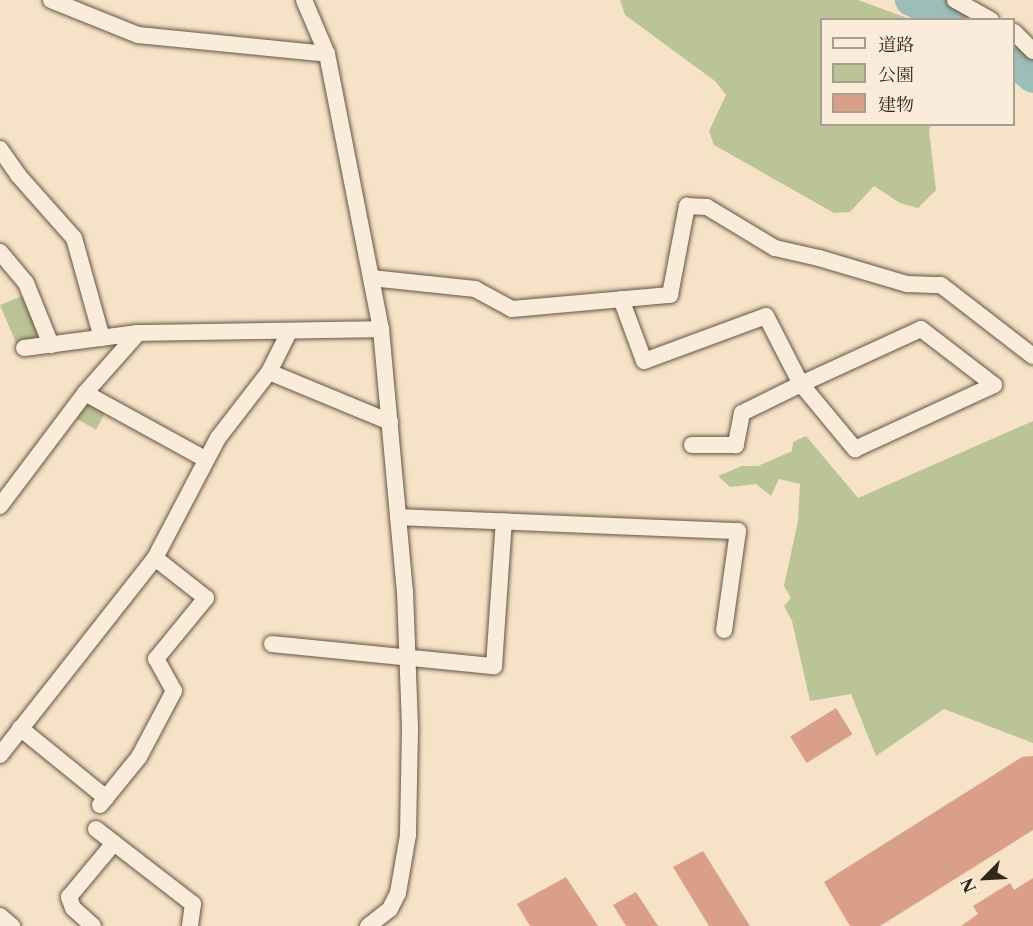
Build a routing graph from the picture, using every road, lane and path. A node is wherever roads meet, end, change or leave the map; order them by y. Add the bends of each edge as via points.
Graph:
1 (51, 0) edge
2 (304, 0) edge
3 (955, 0) edge
4 (987, 18) edge
5 (1015, 33) edge
6 (1033, 51) edge
7 (327, 54) junction
8 (0, 149) edge
9 (0, 252) edge
10 (371, 278) junction
11 (621, 299) junction
12 (381, 329) junction
13 (289, 332) junction
14 (138, 333) junction
15 (102, 338) junction
16 (51, 345) junction
17 (24, 348) dead end
18 (1033, 356) edge
19 (269, 372) junction
20 (801, 384) junction
21 (85, 393) junction
22 (390, 422) junction
23 (692, 445) dead end
24 (205, 459) junction
25 (0, 506) edge
26 (398, 517) junction
27 (504, 521) junction
28 (155, 558) junction
29 (724, 630) dead end
30 (272, 644) dead end
31 (408, 657) junction
32 (20, 728) junction
33 (0, 755) edge
34 (96, 829) dead end
35 (114, 843) junction
36 (0, 916) edge
37 (12, 926) edge
38 (93, 926) edge
39 (190, 926) edge
40 (368, 926) edge

1 - 7 street via 138,35
2 - 7 street
3 - 4 street
5 - 6 street
7 - 10 street
8 - 15 street via 74,238
9 - 16 street via 26,283
10 - 11 street via 475,289 512,309
10 - 12 street
11 - 18 street via 670,295 687,206 707,207 775,248 907,284 941,285
11 - 20 street via 644,361 766,316
12 - 13 street
12 - 22 street
13 - 14 street
13 - 19 street
14 - 15 street
14 - 21 street
15 - 16 street
16 - 17 street
19 - 22 street
19 - 24 street
20 - 20 street via 855,449 994,385 921,329
20 - 23 street via 742,413 736,445
21 - 24 street
21 - 25 street
22 - 26 street
24 - 28 street
26 - 27 street
26 - 31 street
27 - 29 street via 738,531
27 - 31 street via 494,666
28 - 32 street
28 - 32 street via 206,598 156,659 174,691 139,757 103,801
30 - 31 street
31 - 40 street via 408,835 398,893 390,909
32 - 33 street
34 - 35 street
35 - 38 street via 69,897 73,908
35 - 39 street via 193,904
36 - 37 street

